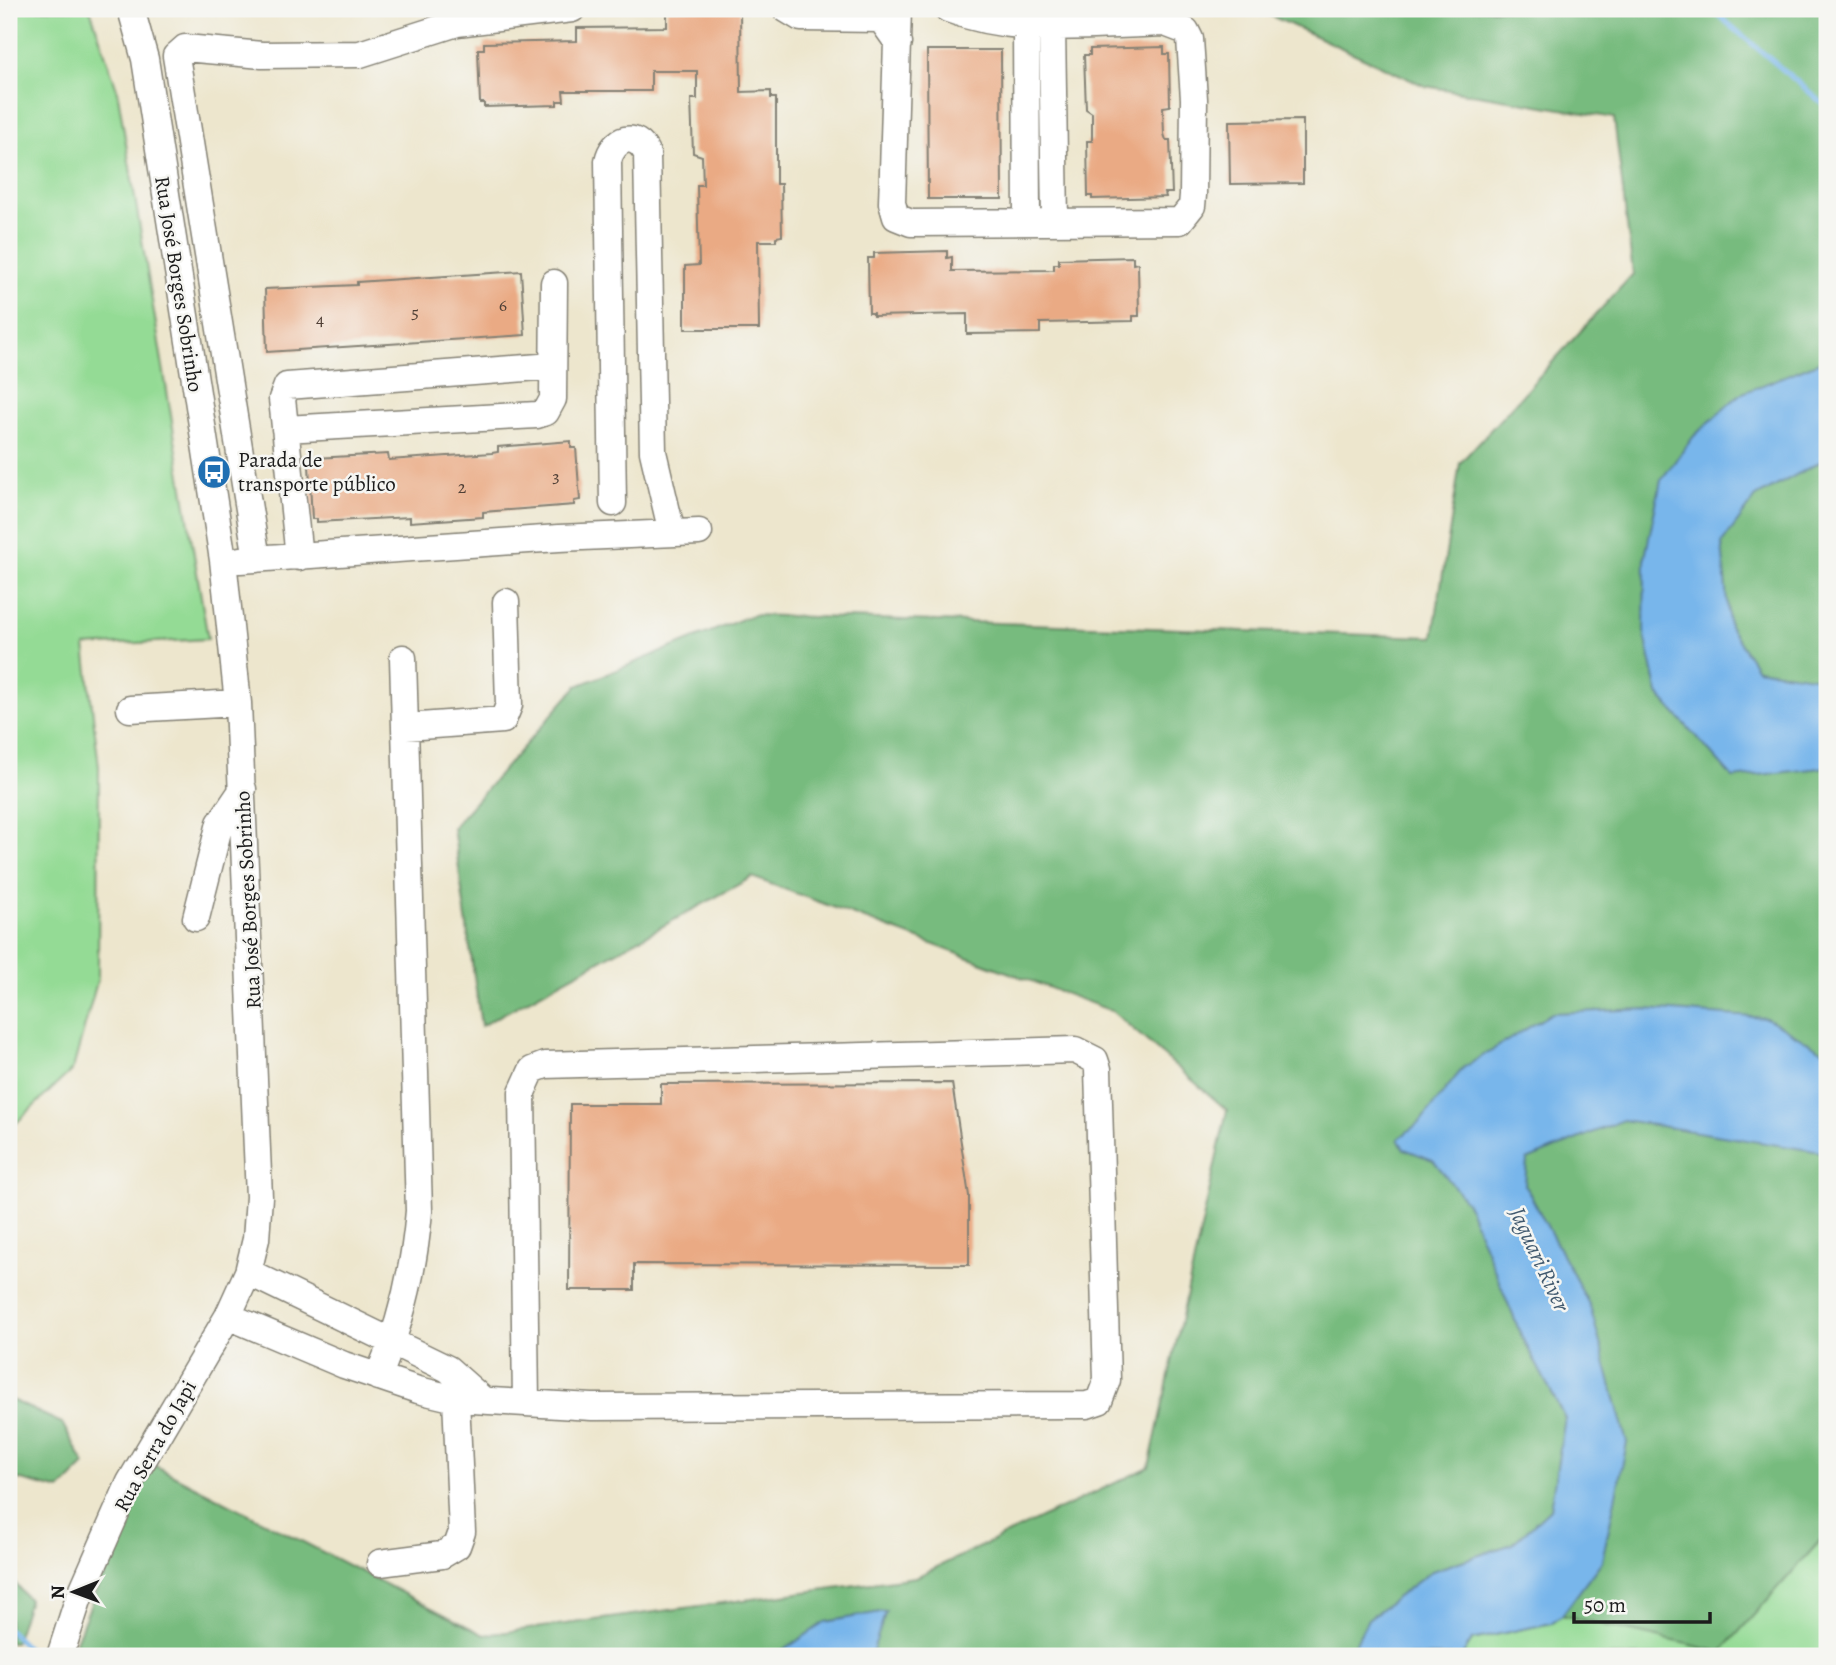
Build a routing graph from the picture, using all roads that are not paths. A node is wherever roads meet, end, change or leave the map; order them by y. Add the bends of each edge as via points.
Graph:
1 (131, 9) edge
2 (572, 9) edge
3 (786, 9) edge
4 (898, 9) edge
5 (948, 9) edge
6 (1039, 27) junction
7 (898, 43) junction
8 (1027, 222) junction
9 (1055, 222) junction
10 (554, 283) dead end
11 (553, 366) junction
12 (285, 429) junction
13 (612, 451) junction
14 (653, 452) junction
15 (612, 503) dead end
16 (699, 532) dead end
17 (672, 533) junction
18 (299, 557) junction
19 (257, 559) junction
20 (223, 561) junction
21 (506, 601) dead end
22 (403, 658) dead end
23 (239, 703) junction
24 (130, 709) dead end
25 (406, 727) junction
26 (243, 789) junction
27 (195, 918) dead end
28 (256, 1239) joint
29 (248, 1272) junction
30 (228, 1316) junction
31 (393, 1343) junction
32 (378, 1377) junction
33 (456, 1399) junction
34 (482, 1400) junction
35 (526, 1403) junction
36 (380, 1563) dead end
37 (60, 1656) edge

1 - 20 street, Rua José Borges Sobrinho via 146,70
2 - 19 street via 457,23 360,54 262,55 185,48 176,55
3 - 7 street via 801,18 881,19
4 - 7 street
5 - 6 street via 993,24
6 - 8 street
6 - 9 street
6 - 9 street via 1165,23 1179,26 1190,39 1193,195 1186,216 1180,221
7 - 8 street via 895,217 911,223
8 - 9 street
10 - 11 street
11 - 12 street via 551,406 537,415
11 - 12 street via 287,386 282,399
12 - 18 street
13 - 14 street
13 - 14 street via 608,161 611,147 631,138 648,153
13 - 15 street
14 - 17 street
16 - 17 street
17 - 18 street
18 - 19 street
19 - 20 street
20 - 23 street, Rua José Borges Sobrinho
21 - 25 street via 509,705 503,720
22 - 25 street
23 - 24 street
23 - 26 street, Rua José Borges Sobrinho
25 - 31 street via 419,1211 414,1265
26 - 27 street via 220,823
26 - 28 street, Rua José Borges Sobrinho via 259,1184
28 - 29 street, Rua Serra do Japi
29 - 30 street, Rua Serra do Japi
29 - 31 street
30 - 32 street
30 - 37 street, Rua Serra do Japi via 130,1482 78,1600
31 - 32 street
31 - 34 street via 448,1369
32 - 33 street
33 - 34 street
33 - 36 street via 462,1532 457,1546 442,1555
34 - 35 street
35 - 35 street via 605,1407 1073,1405 1099,1401 1107,1380 1095,1060 1075,1050 545,1065 532,1070 522,1092

